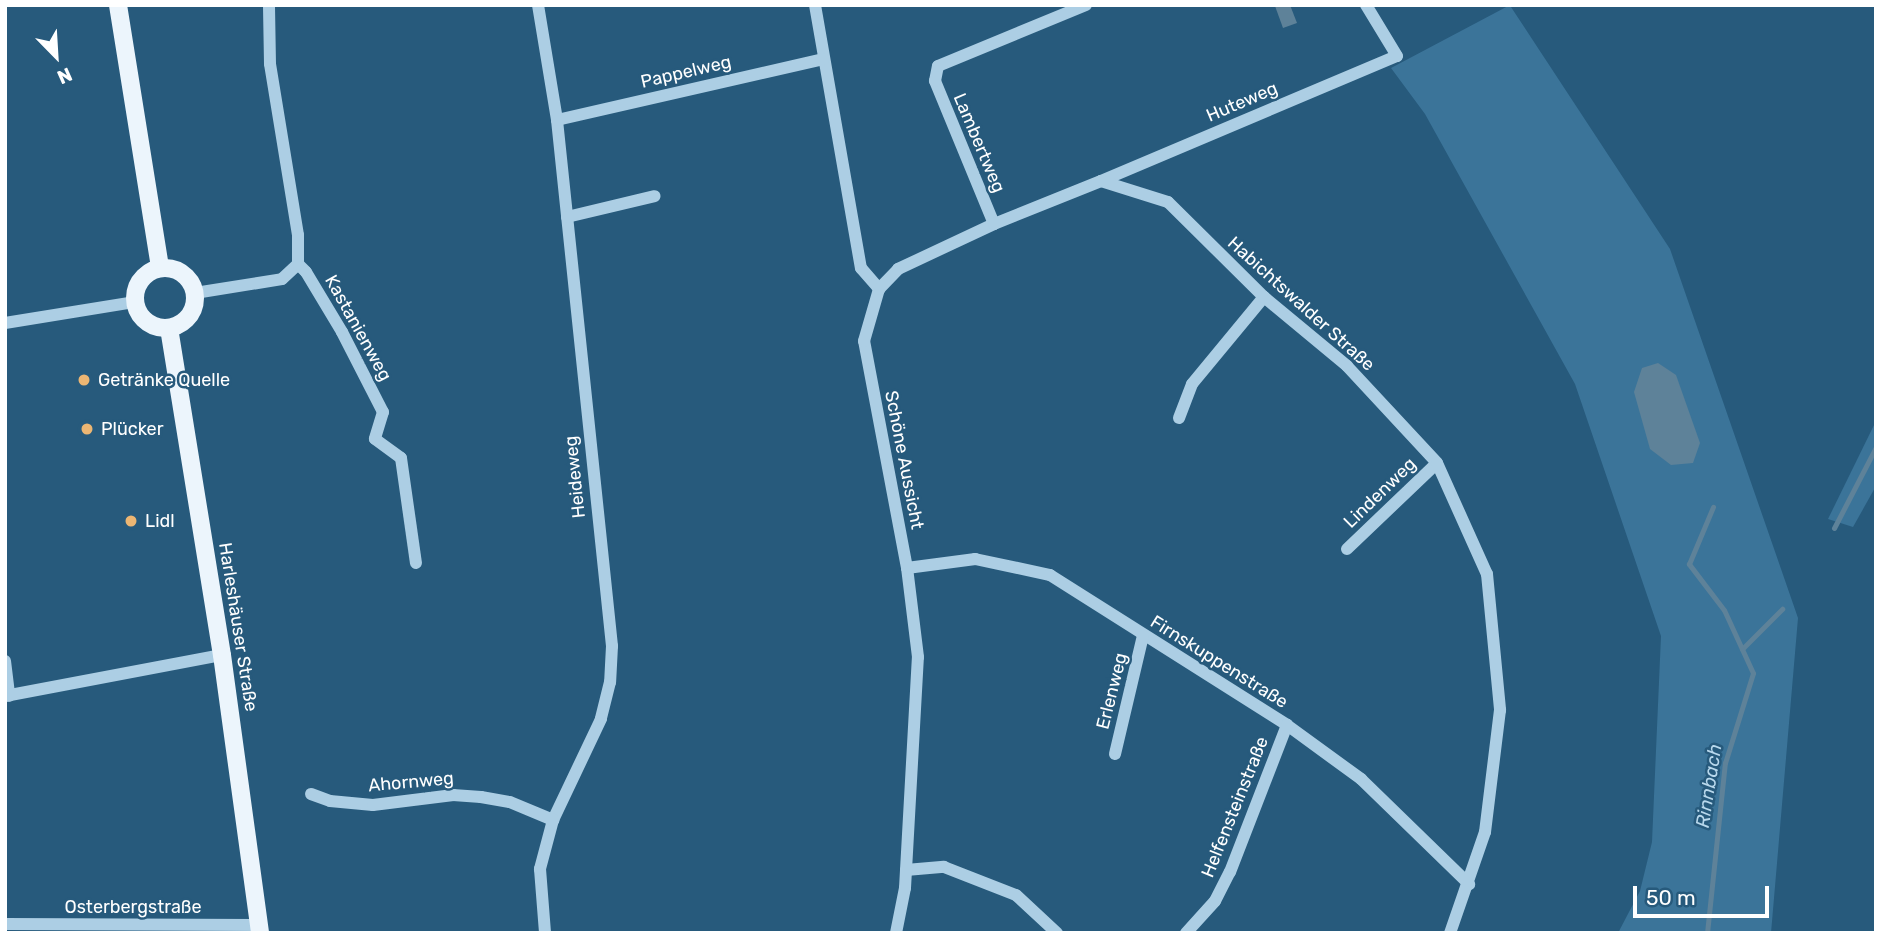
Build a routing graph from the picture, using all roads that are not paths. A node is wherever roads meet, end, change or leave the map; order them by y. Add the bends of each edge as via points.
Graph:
1 (118, 5) edge
2 (269, 5) edge
3 (538, 5) edge
4 (815, 5) edge
5 (1086, 5) edge
6 (1366, 5) edge
7 (823, 59) junction
8 (557, 120) junction
9 (1101, 181) junction
10 (655, 196) dead end
11 (567, 217) junction
12 (994, 224) junction
13 (298, 264) junction
14 (164, 268) junction
15 (879, 289) junction
16 (195, 293) junction
17 (1264, 297) junction
18 (135, 302) junction
19 (5, 323) edge
20 (169, 328) junction
21 (1179, 418) dead end
22 (1437, 463) junction
23 (1347, 549) dead end
24 (416, 563) dead end
25 (907, 568) junction
26 (1143, 636) junction
27 (222, 655) junction
28 (5, 661) edge
29 (7, 696) edge
30 (1287, 725) junction
31 (1115, 754) dead end
32 (311, 794) dead end
33 (553, 820) junction
34 (906, 870) junction
35 (1469, 884) junction
36 (5, 924) edge
37 (260, 929) edge
38 (545, 933) edge
39 (896, 933) edge
40 (1058, 933) edge
41 (1186, 933) edge
42 (1450, 933) edge

1 - 14 main road
2 - 13 street via 270,64 298,236
3 - 8 street, Heideweg
4 - 7 street
5 - 12 street, Lambertweg via 938,66 935,81
6 - 9 street, Huteweg via 1398,56
7 - 8 street, Pappelweg
7 - 15 street via 861,268
8 - 11 street, Heideweg
9 - 12 street
9 - 17 street, Habichtswalder Straße via 1168,202
10 - 11 street
11 - 33 street, Heideweg via 612,646 601,719
12 - 15 street via 898,269
13 - 16 street via 282,279
13 - 24 street, Kastanienweg via 342,331 383,412 375,439 401,458
14 - 16 main road via 188,279
14 - 18 main road via 140,280
15 - 25 street, Schöne Aussicht via 864,341
16 - 20 main road via 189,315
17 - 21 street via 1192,384
17 - 22 street, Habichtswalder Straße via 1347,366
18 - 19 street
18 - 20 main road via 147,322
20 - 27 main road, Harleshäuser Straße
22 - 23 street, Lindenweg
22 - 35 street, Habichtswalder Straße via 1487,574 1500,710 1485,832
25 - 26 street, Firnskuppenstraße via 975,559 1050,575
25 - 34 street, Schöne Aussicht via 918,657
26 - 30 street, Firnskuppenstraße
26 - 31 street, Erlenweg
27 - 29 street
27 - 37 main road, Harleshäuser Straße
28 - 29 street
30 - 35 street, Firnskuppenstraße via 1361,779
30 - 41 street, Helfensteinstraße via 1230,872 1214,901
32 - 33 street, Ahornweg via 330,801 373,805 453,795 481,797 510,802
33 - 38 street, Heideweg via 540,869
34 - 39 street, Schöne Aussicht
34 - 40 street via 944,867 1016,895
35 - 42 street, Habichtswalder Straße
36 - 37 street, Osterbergstraße

